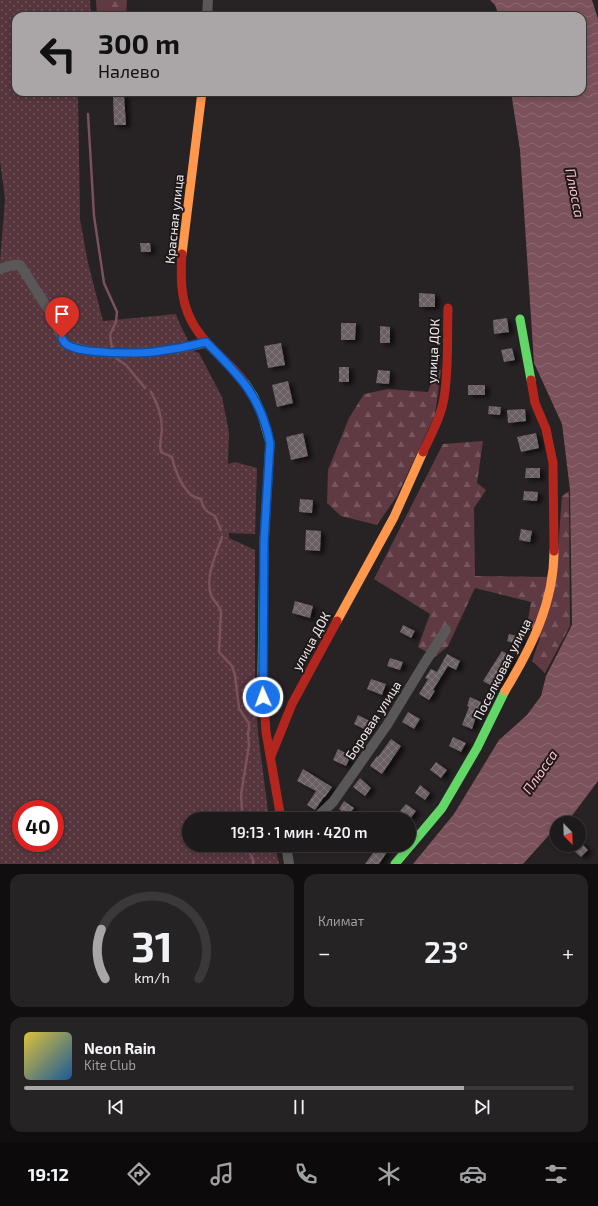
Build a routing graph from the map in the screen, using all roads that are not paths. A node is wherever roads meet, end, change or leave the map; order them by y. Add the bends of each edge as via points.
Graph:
1 (208, 0) edge
2 (207, 12) edge
3 (202, 96) edge
4 (0, 269) edge
5 (448, 308) dead end
6 (520, 319) dead end
7 (206, 342) junction
8 (446, 630) dead end
9 (270, 758) junction
10 (280, 812) edge
11 (322, 812) edge
12 (287, 852) edge
13 (289, 864) edge
14 (395, 864) edge

1 - 2 street
3 - 7 street, Красная улица via 181,283 189,318
4 - 7 street via 13,265 20,266 50,312 65,344 75,348 110,352 159,352
5 - 9 street, улица ДОК via 444,398 438,419 394,518 292,704
6 - 14 street, Поселковая улица via 535,403 546,429 552,462 554,564 547,603 524,659 464,771 442,808
7 - 9 street via 248,387 258,403 270,443 264,542 262,686
8 - 11 street, Боровая улица via 383,731 333,802
9 - 10 street
12 - 13 street

